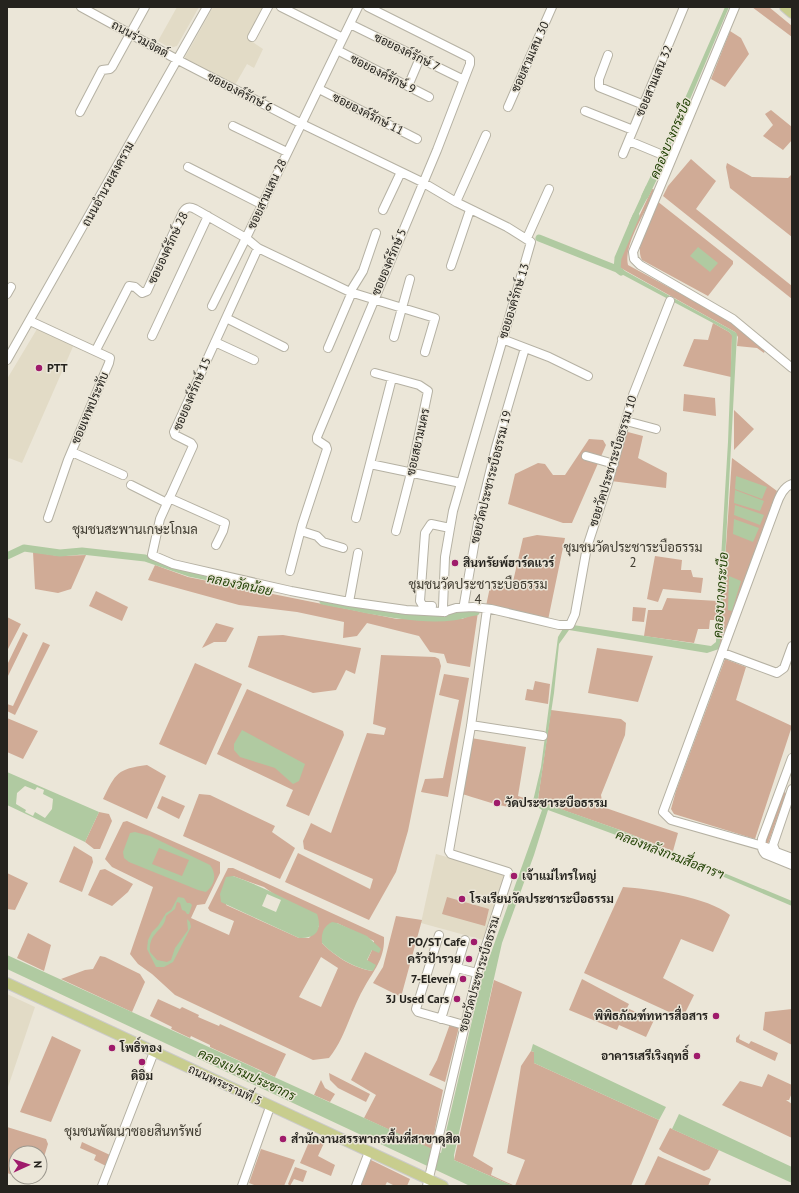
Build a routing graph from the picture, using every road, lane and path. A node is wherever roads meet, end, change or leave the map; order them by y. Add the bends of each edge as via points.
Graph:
1 (81, 7) edge
2 (145, 7) edge
3 (207, 7) edge
4 (268, 7) edge
5 (281, 7) edge
6 (358, 7) edge
7 (368, 7) edge
8 (552, 7) edge
9 (684, 7) edge
10 (735, 7) edge
11 (785, 7) edge
12 (792, 13) edge
13 (350, 24) junction
14 (130, 34) junction
15 (252, 37) dead end
16 (343, 38) junction
17 (337, 50) junction
18 (608, 55) dead end
19 (420, 58) junction
20 (178, 60) junction
21 (464, 80) junction
22 (408, 86) junction
23 (319, 89) junction
24 (429, 97) dead end
25 (644, 106) junction
26 (508, 107) dead end
27 (585, 111) dead end
28 (80, 112) dead end
29 (302, 124) junction
30 (233, 126) dead end
31 (633, 130) junction
32 (486, 135) dead end
33 (417, 139) dead end
34 (629, 140) junction
35 (287, 152) junction
36 (658, 153) dead end
37 (623, 154) dead end
38 (188, 168) dead end
39 (401, 172) junction
40 (422, 182) junction
41 (549, 189) dead end
42 (456, 202) junction
43 (262, 205) junction
44 (383, 210) dead end
45 (470, 210) junction
46 (208, 216) junction
47 (376, 232) dead end
48 (246, 238) junction
49 (527, 238) junction
50 (258, 248) junction
51 (451, 266) dead end
52 (410, 279) dead end
53 (351, 292) junction
54 (373, 300) junction
55 (670, 300) dead end
56 (212, 306) dead end
57 (401, 308) junction
58 (226, 318) junction
59 (30, 322) junction
60 (152, 336) dead end
61 (394, 337) dead end
62 (502, 339) junction
63 (215, 342) junction
64 (284, 347) dead end
65 (328, 348) dead end
66 (526, 348) junction
67 (96, 350) junction
68 (425, 352) dead end
69 (7, 360) edge
70 (254, 360) dead end
71 (792, 368) edge
72 (375, 373) dead end
73 (588, 376) dead end
74 (392, 378) junction
75 (626, 421) junction
76 (656, 430) dead end
77 (72, 452) junction
78 (586, 456) dead end
79 (370, 464) junction
80 (614, 464) junction
81 (411, 473) junction
82 (123, 475) dead end
83 (461, 483) junction
84 (792, 484) edge
85 (131, 485) dead end
86 (168, 501) junction
87 (48, 518) dead end
88 (356, 518) dead end
89 (450, 528) junction
90 (300, 531) junction
91 (396, 531) dead end
92 (216, 545) dead end
93 (343, 548) dead end
94 (358, 553) dead end
95 (290, 571) dead end
96 (349, 602) junction
97 (465, 608) junction
98 (444, 609) junction
99 (489, 609) junction
100 (792, 646) edge
101 (723, 652) junction
102 (471, 725) junction
103 (543, 736) dead end
104 (792, 758) edge
105 (781, 786) junction
106 (792, 790) edge
107 (761, 846) junction
108 (773, 849) junction
109 (792, 858) edge
110 (792, 865) edge
111 (439, 935) dead end
112 (465, 940) dead end
113 (457, 968) junction
114 (477, 973) junction
115 (7, 983) edge
116 (441, 1019) junction
117 (464, 1025) junction
118 (154, 1052) junction
119 (270, 1106) junction
120 (369, 1152) junction
121 (430, 1179) edge
122 (242, 1184) edge
123 (102, 1186) edge
124 (252, 1186) edge
125 (356, 1186) edge
126 (443, 1186) edge

1 - 14 street, ถนนร่วมจิตต์
2 - 14 street
3 - 20 street, ถนนอำนวยสงคราม
4 - 15 street
5 - 16 street
6 - 13 street, ซอยสามเสน 28
7 - 21 street, ซอยองค์รักษ์ 5 via 468,57 470,64
8 - 26 street, ซอยสามเสน 30
9 - 25 street, ซอยสามเสน 32
10 - 71 street via 633,252 634,259 640,265 733,319
11 - 12 main road
13 - 16 street, ซอยสามเสน 28
13 - 19 street, ซอยองค์รักษ์ 7
14 - 20 street, ถนนร่วมจิตต์
14 - 28 street via 112,67 102,70
16 - 17 street, ซอยสามเสน 28
17 - 22 street, ซอยองค์รักษ์ 9
17 - 23 street, ซอยสามเสน 28
18 - 25 street via 599,79 599,87
19 - 21 street, ซอยองค์รักษ์ 7
19 - 22 street
20 - 29 street, ซอยองค์รักษ์ 6
20 - 59 street, ถนนอำนวยสงคราม
21 - 40 street, ซอยองค์รักษ์ 5
22 - 24 street, ซอยองค์รักษ์ 9
23 - 29 street, ซอยสามเสน 28
23 - 33 street, ซอยองค์รักษ์ 11
25 - 31 street, ซอยสามเสน 32
27 - 31 street
29 - 35 street, ซอยสามเสน 28
29 - 39 street
30 - 35 street
31 - 34 street, ซอยสามเสน 32
32 - 42 street
34 - 36 street
34 - 37 street, ซอยสามเสน 32
35 - 43 street, ซอยสามเสน 28
38 - 43 street
39 - 40 street
39 - 44 street
40 - 42 street
40 - 54 street, ซอยองค์รักษ์ 5
41 - 49 street
42 - 45 street
43 - 48 street, ซอยสามเสน 28
45 - 49 street
45 - 51 street
46 - 48 street, ซอยองค์รักษ์ 28
46 - 60 street, ซอยองค์รักษ์ 28
46 - 67 street, ซอยองค์รักษ์ 28 via 192,207 185,208 148,289 144,293 135,286 129,286
47 - 53 street via 363,271
48 - 50 street, ซอยสามเสน 28
48 - 56 street
49 - 62 street, ซอยองค์รักษ์ 13 via 531,245
50 - 53 street, ซอยสามเสน 28
50 - 58 street, ซอยองค์รักษ์ 15
52 - 57 street
53 - 54 street, ซอยสามเสน 28
53 - 65 street
54 - 57 street, ซอยสามเสน 28
54 - 90 street, ซอยองค์รักษ์ 5 via 317,438 327,449
55 - 75 street, ซอยวัดประชาระบือธรรม 10
57 - 61 street
57 - 68 street, ซอยสามเสน 28 via 435,318
58 - 63 street, ซอยองค์รักษ์ 15
58 - 64 street
59 - 67 street, ซอยเทพประทับ
59 - 69 street, ถนนอำนวยสงคราม
62 - 66 street
62 - 83 street, ซอยองค์รักษ์ 13
63 - 70 street
63 - 86 street, ซอยองค์รักษ์ 15 via 174,432 193,446
66 - 73 street
66 - 97 street, ซอยวัดประชาระบือธรรม 19 via 478,517
67 - 77 street, ซอยเทพประทับ via 110,358 109,363
72 - 74 street, ซอยสยามนคร
74 - 79 street
74 - 81 street, ซอยสยามนคร via 419,385 428,391
75 - 76 street
75 - 80 street, ซอยวัดประชาระบือธรรม 10
77 - 82 street
77 - 87 street, ซอยเทพประทับ
78 - 80 street
79 - 81 street
79 - 88 street
80 - 99 street, ซอยวัดประชาระบือธรรม 10 via 587,547 575,614 570,625 559,626
81 - 83 street
81 - 91 street, ซอยสยามนคร
83 - 89 street, ซอยองค์รักษ์ 13
84 - 101 street via 780,495
85 - 86 street
86 - 92 street via 225,523
86 - 96 street, ซอยองค์รักษ์ 15 via 158,525 152,555 173,564
89 - 98 street, ซอยองค์รักษ์ 13 via 445,557
89 - 98 street via 431,524 425,533 420,604
90 - 93 street
90 - 95 street, ซอยองค์รักษ์ 5
94 - 96 street
96 - 98 street via 406,610
97 - 98 street
97 - 99 street
99 - 102 street, ซอยวัดประชาระบือธรรม
100 - 101 street via 784,668 777,673
101 - 107 street via 663,812 671,820
102 - 103 street
102 - 114 street, ซอยวัดประชาระบือธรรม via 449,851 451,854 508,872 509,875
104 - 105 street
105 - 106 street
105 - 107 street
106 - 108 street
107 - 108 street
107 - 110 street via 765,854
108 - 109 street
111 - 116 street via 416,1009 418,1012
112 - 113 street
113 - 114 street
113 - 116 street
114 - 117 street, ซอยวัดประชาระบือธรรม
115 - 118 main road, ถนนพระรามที่ 5
116 - 117 street
117 - 121 street, ซอยวัดประชาระบือธรรม
118 - 119 main road, ถนนพระรามที่ 5
118 - 123 street
119 - 120 main road, ถนนพระรามที่ 5
119 - 122 street
120 - 121 main road, ถนนพระรามที่ 5
120 - 125 street
121 - 126 main road, ถนนพระรามที่ 5
122 - 124 street

